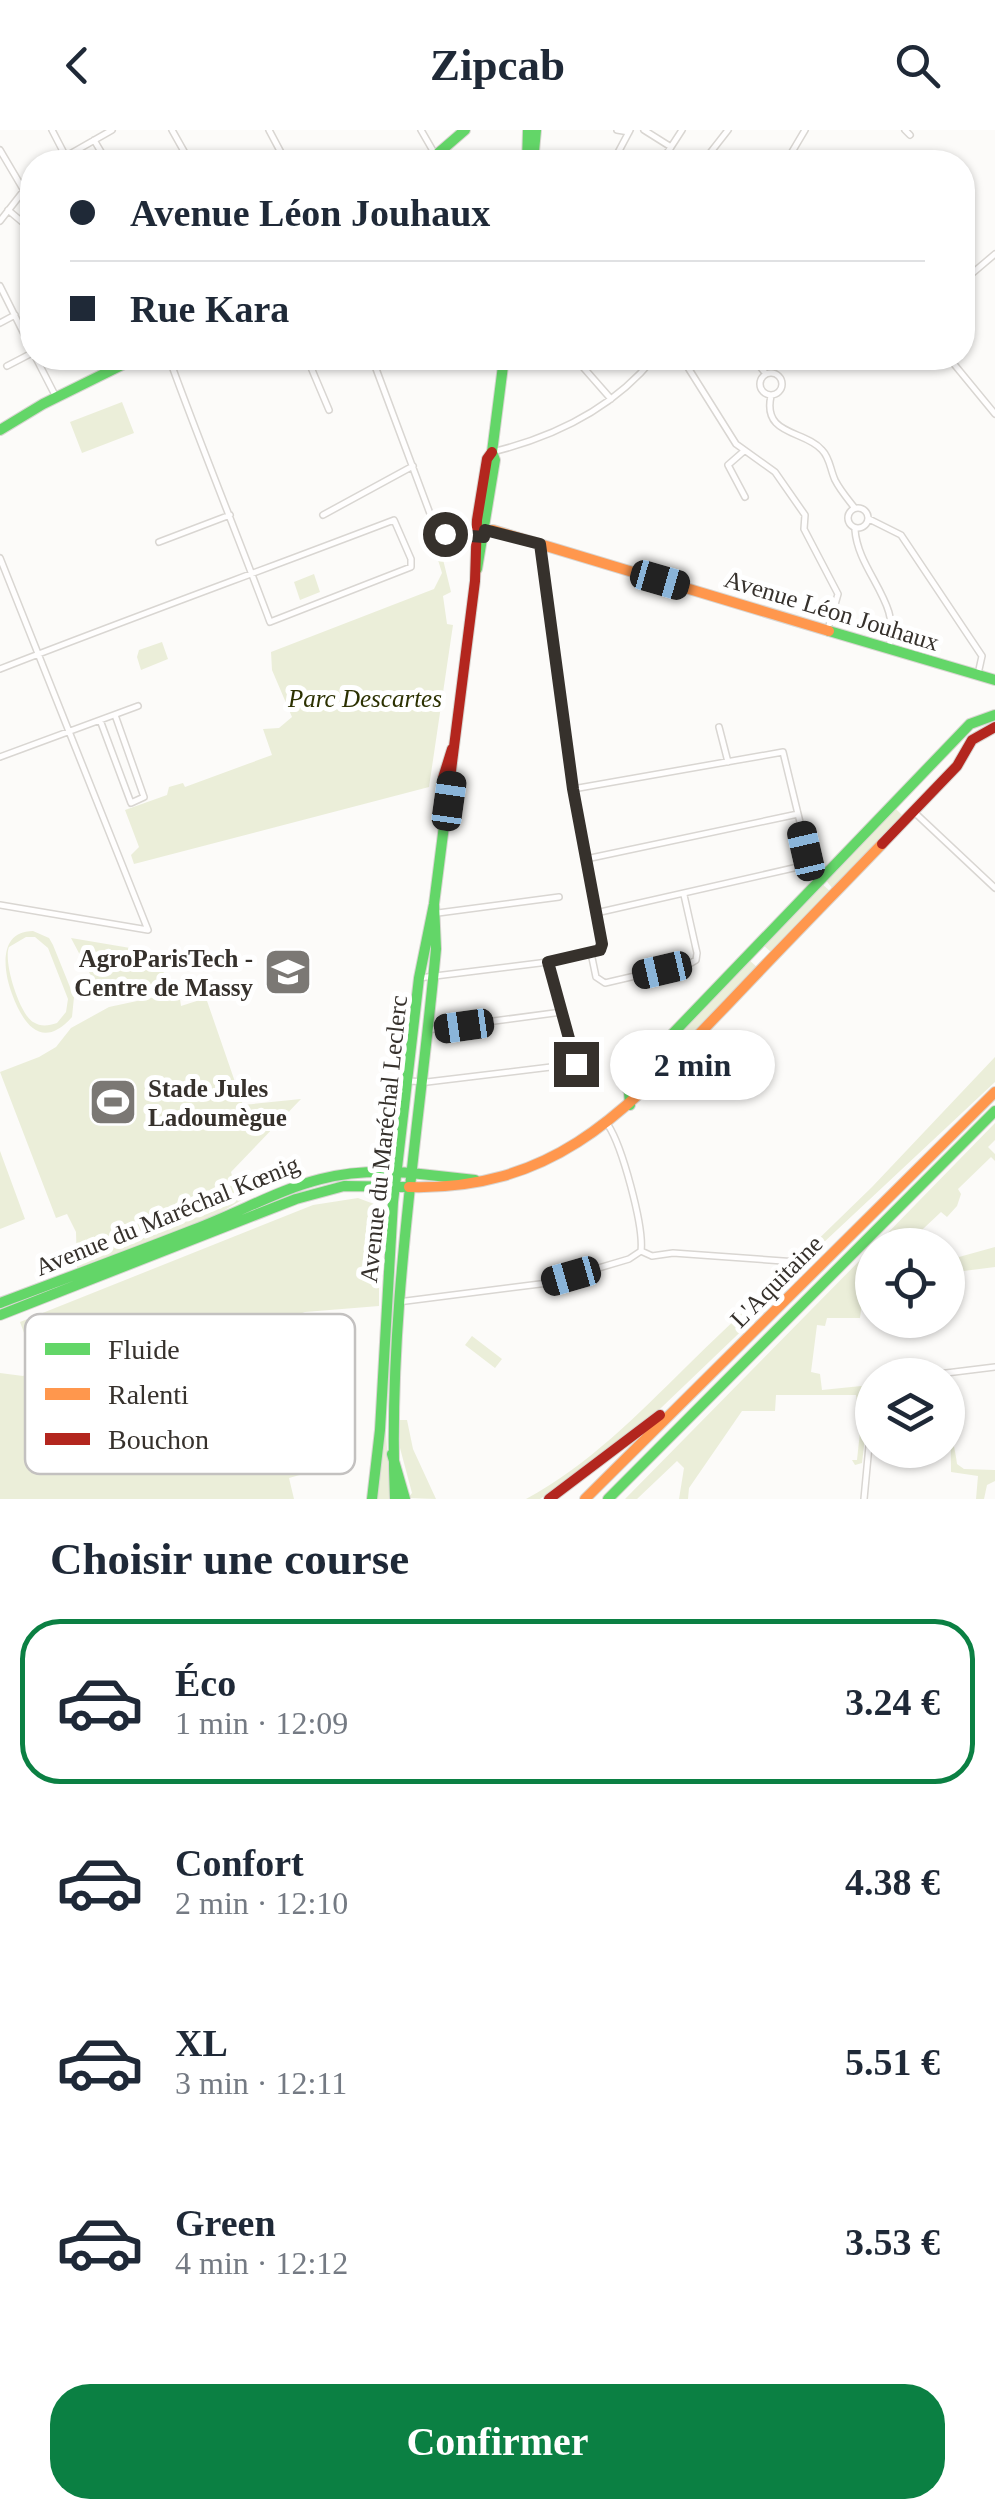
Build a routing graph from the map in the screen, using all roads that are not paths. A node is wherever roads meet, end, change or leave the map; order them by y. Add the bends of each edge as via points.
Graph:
1 (112, 130) edge
2 (465, 130) edge
3 (617, 130) edge
4 (644, 130) edge
5 (682, 130) edge
6 (630, 131) edge
7 (94, 140) junction
8 (671, 147) junction
9 (0, 150) edge
10 (76, 150) edge
11 (100, 150) edge
12 (442, 150) edge
13 (669, 150) edge
14 (20, 184) edge
15 (20, 193) edge
16 (8, 210) junction
17 (0, 220) edge
18 (20, 220) edge
19 (995, 254) edge
20 (975, 271) edge
21 (0, 286) edge
22 (15, 315) junction
23 (0, 323) edge
24 (20, 326) edge
25 (20, 360) edge
26 (7, 366) dead end
27 (42, 370) edge
28 (111, 370) edge
29 (175, 370) edge
30 (312, 370) edge
31 (377, 370) edge
32 (502, 370) edge
33 (586, 370) edge
34 (643, 370) edge
35 (690, 370) edge
36 (763, 370) edge
37 (959, 370) edge
38 (766, 374) junction
39 (771, 396) junction
40 (56, 397) junction
41 (611, 399) junction
42 (330, 410) dead end
43 (995, 414) edge
44 (0, 430) edge
45 (744, 451) junction
46 (492, 452) junction
47 (413, 466) junction
48 (745, 497) dead end
49 (854, 506) junction
50 (322, 514) dead end
51 (230, 515) junction
52 (870, 518) junction
53 (855, 530) junction
54 (480, 533) junction
55 (160, 542) dead end
56 (540, 544) junction
57 (0, 558) edge
58 (252, 574) junction
59 (828, 630) junction
60 (888, 648) junction
61 (38, 654) junction
62 (0, 669) edge
63 (978, 674) junction
64 (995, 680) edge
65 (138, 706) dead end
66 (114, 715) junction
67 (995, 716) edge
68 (100, 720) junction
69 (719, 726) dead end
70 (995, 727) edge
71 (67, 732) junction
72 (0, 757) edge
73 (728, 762) junction
74 (573, 789) junction
75 (899, 799) junction
76 (913, 811) junction
77 (798, 814) junction
78 (585, 860) junction
79 (995, 888) edge
80 (684, 894) junction
81 (559, 897) dead end
82 (0, 905) edge
83 (436, 909) junction
84 (596, 914) junction
85 (754, 949) junction
86 (591, 953) junction
87 (548, 962) junction
88 (768, 963) junction
89 (425, 978) junction
90 (562, 1012) junction
91 (426, 1030) junction
92 (600, 1062) dead end
93 (576, 1064) junction
94 (407, 1080) junction
95 (421, 1082) junction
96 (635, 1091) junction
97 (995, 1092) edge
98 (995, 1111) edge
99 (608, 1125) junction
100 (396, 1171) junction
101 (411, 1173) junction
102 (490, 1181) junction
103 (394, 1186) junction
104 (409, 1188) junction
105 (641, 1251) junction
106 (797, 1262) dead end
107 (398, 1302) junction
108 (0, 1303) edge
109 (0, 1315) edge
110 (995, 1368) edge
111 (965, 1371) edge
112 (682, 1402) junction
113 (392, 1454) junction
114 (867, 1468) edge
115 (372, 1499) edge
116 (394, 1499) edge
117 (405, 1499) edge
118 (549, 1499) edge
119 (585, 1499) edge
120 (608, 1499) edge
121 (864, 1499) edge

1 - 7 street
2 - 12 main road
3 - 6 street
4 - 8 street
5 - 8 street
7 - 10 street
7 - 11 street
8 - 13 street
9 - 14 street
15 - 16 street
16 - 17 street
16 - 18 street
19 - 20 street
21 - 22 street
22 - 23 street
22 - 24 street
25 - 26 street
27 - 40 street
28 - 40 main road
29 - 51 street
30 - 42 street
31 - 47 street
32 - 46 main road
33 - 41 street
34 - 41 street
35 - 45 street
36 - 38 street
37 - 43 street
38 - 39 street via 761,388
38 - 39 street via 784,382
39 - 49 street via 771,415 825,452
40 - 44 main road
41 - 46 street via 561,429
45 - 48 street via 728,465
45 - 59 street via 774,472 805,515 804,529 838,594
46 - 54 main road
46 - 54 main road
47 - 50 street
47 - 54 street via 435,527 445,534
49 - 52 street
49 - 53 street via 847,516
51 - 55 street
51 - 58 street
52 - 53 street
52 - 63 street via 901,535 982,656
53 - 60 street via 862,561 892,621
54 - 56 main road, Avenue Léon Jouhaux
54 - 83 main road, Avenue du Maréchal Leclerc via 444,780
56 - 59 main road, Avenue Léon Jouhaux
56 - 74 street
57 - 61 street
58 - 58 street via 270,622 411,568 412,560 394,520
58 - 61 street
59 - 60 main road, Avenue Léon Jouhaux
60 - 63 main road, Avenue Léon Jouhaux
61 - 62 street
61 - 71 street
63 - 64 main road, Avenue Léon Jouhaux
65 - 66 street
66 - 68 street
66 - 68 street via 144,797 131,803
67 - 75 main road via 970,724
68 - 71 street
69 - 73 street
70 - 76 main road via 972,740 957,766
71 - 72 street
71 - 82 street via 148,930
73 - 74 street
73 - 77 street via 783,752
74 - 78 street
75 - 76 main road via 901,812
75 - 85 main road
76 - 79 street
76 - 88 main road
77 - 78 street
77 - 80 street via 807,856 798,867
78 - 84 street
80 - 84 street
80 - 86 street via 697,953 691,964 606,983 596,977
81 - 83 street
83 - 89 main road, Avenue du Maréchal Leclerc
84 - 86 street via 600,950
85 - 88 main road via 764,948
85 - 96 main road via 656,1050 629,1066 624,1074
86 - 87 street
87 - 89 street
87 - 90 street
88 - 96 main road
89 - 91 main road, Avenue du Maréchal Leclerc
89 - 94 main road, Avenue du Maréchal Leclerc
90 - 91 street
90 - 93 street
91 - 95 main road, Avenue du Maréchal Leclerc
92 - 93 street
93 - 95 street
94 - 95 street
94 - 100 main road, Avenue du Maréchal Leclerc
95 - 101 main road, Avenue du Maréchal Leclerc
96 - 99 main road
97 - 112 main road, L'Aquitaine
98 - 120 main road, L'Aquitaine
99 - 102 main road via 535,1168
99 - 105 street
100 - 101 main road, Avenue du Maréchal Kœnig
100 - 103 main road, Avenue du Maréchal Leclerc
100 - 108 main road, Avenue du Maréchal Kœnig via 307,1178 205,1225
101 - 102 main road, Avenue du Maréchal Kœnig
101 - 104 main road, Avenue du Maréchal Leclerc
102 - 104 main road, Avenue du Maréchal Kœnig
103 - 104 main road, Avenue du Maréchal Kœnig
103 - 109 main road, Avenue du Maréchal Kœnig via 344,1186 296,1199
103 - 115 main road, Avenue du Maréchal Leclerc
104 - 107 main road, Avenue du Maréchal Leclerc
105 - 106 street
105 - 107 street via 548,1283
107 - 113 main road, Avenue du Maréchal Leclerc
110 - 111 street
112 - 118 main road
112 - 119 main road, L'Aquitaine
113 - 116 main road, Avenue du Maréchal Leclerc
113 - 117 main road
114 - 121 street

